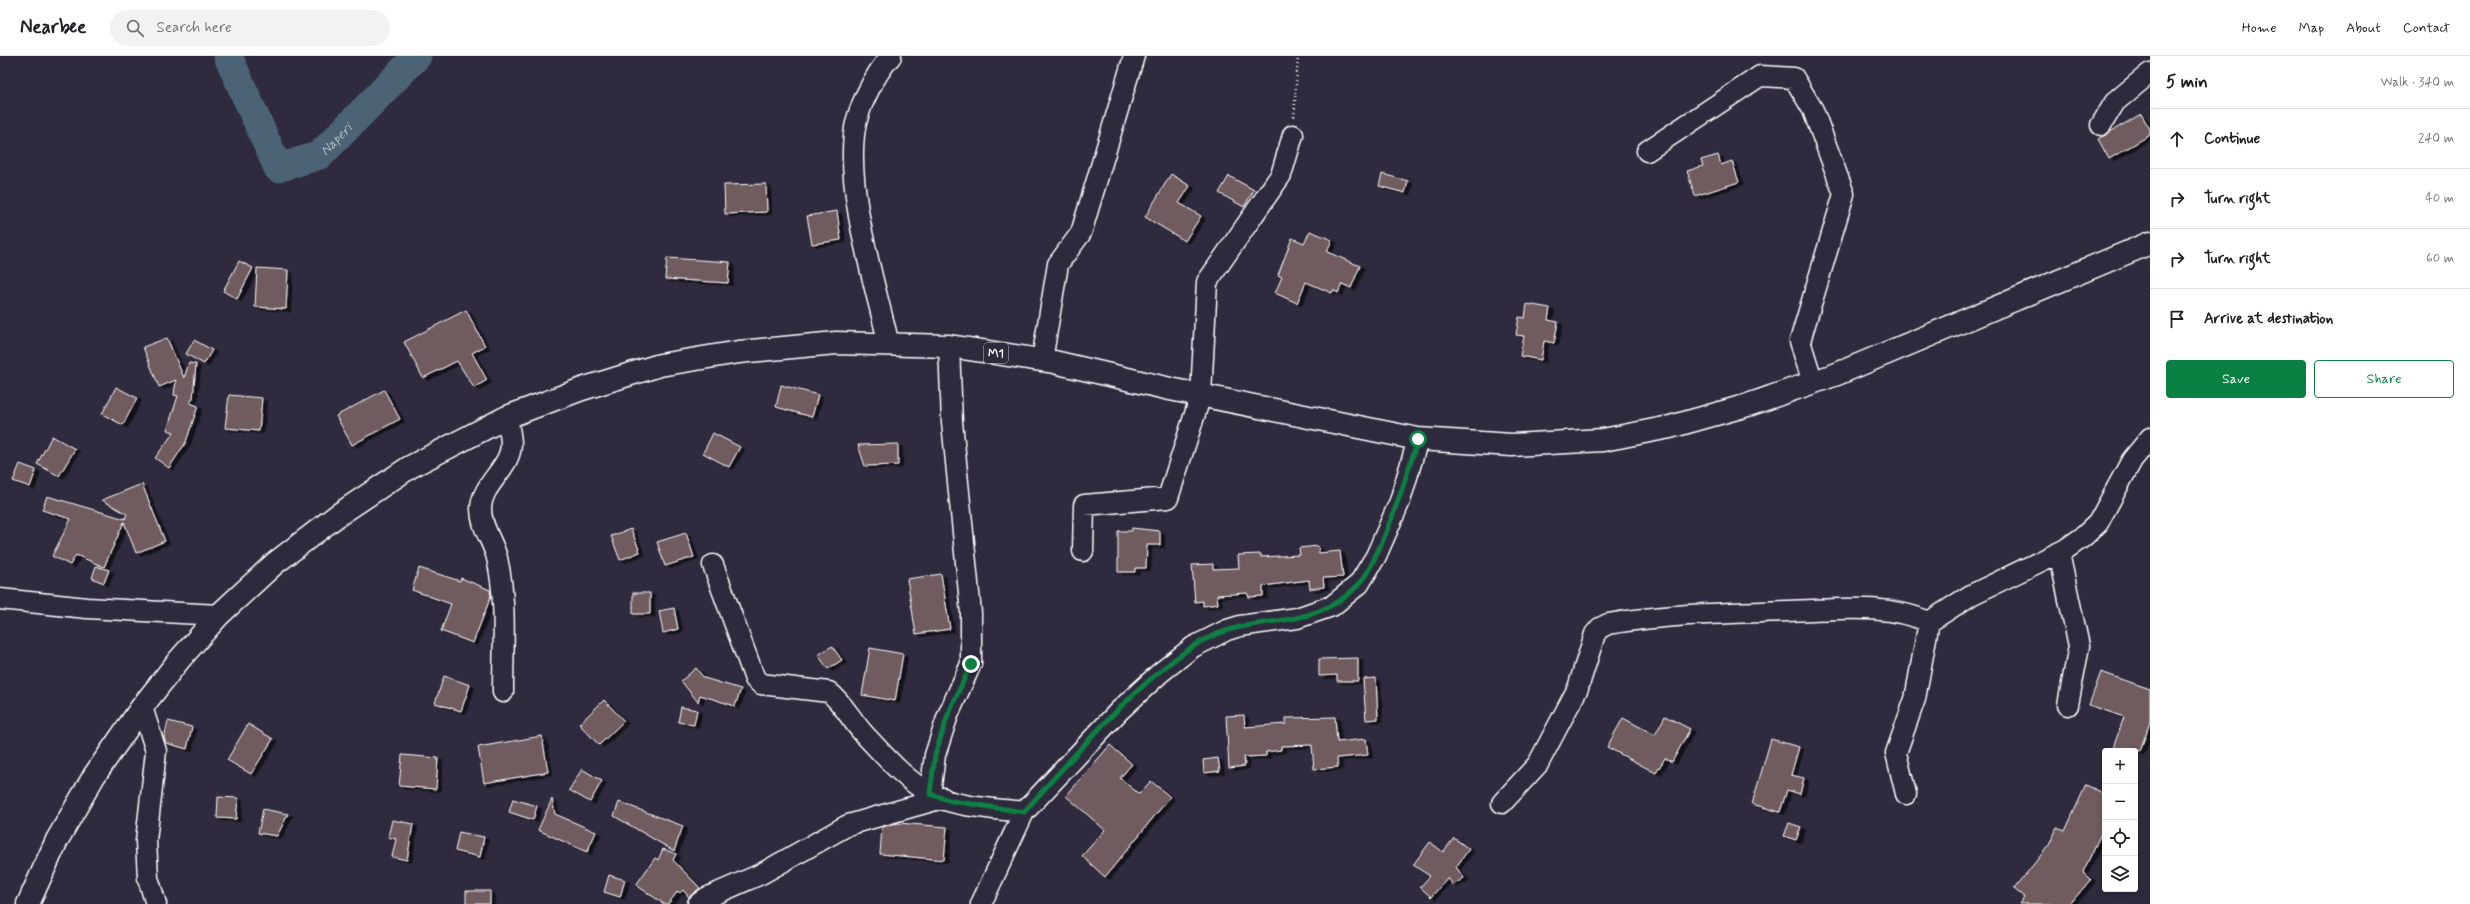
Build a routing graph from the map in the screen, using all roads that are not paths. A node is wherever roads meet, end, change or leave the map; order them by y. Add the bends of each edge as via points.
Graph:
1 (891, 56) edge
2 (1134, 56) edge
3 (2150, 73) edge
4 (2101, 125) dead end
5 (1293, 135) road end
6 (1647, 151) dead end
7 (2150, 243) edge
8 (888, 345) junction
9 (949, 346) junction
10 (1042, 360) junction
11 (1813, 383) junction
12 (1200, 395) junction
13 (507, 417) junction
14 (2150, 438) edge
15 (1418, 439) junction
16 (1083, 551) dead end
17 (2059, 553) junction
18 (714, 565) dead end
19 (0, 599) edge
20 (219, 615) junction
21 (1929, 622) junction
22 (503, 692) dead end
23 (2068, 705) dead end
24 (142, 707) junction
25 (1906, 794) dead end
26 (937, 796) junction
27 (1502, 803) dead end
28 (1024, 812) junction
29 (28, 904) edge
30 (156, 904) edge
31 (698, 904) edge
32 (981, 904) edge

1 - 8 street via 867,94 854,134 853,164 858,207
2 - 10 street via 1081,233 1058,264
3 - 4 street via 2115,102
5 - 12 street via 1281,174 1208,282
6 - 11 street via 1760,76 1794,78 1813,110 1844,194 1800,341
7 - 11 highway, M1
8 - 9 highway, M1
8 - 13 highway, M1 via 836,343 740,352 660,365 582,389
9 - 10 highway, M1
9 - 26 street via 952,422 971,613 971,664 948,715 935,755
10 - 12 highway, M1
11 - 15 highway, M1 via 1684,423 1603,440 1512,445
12 - 15 highway, M1
12 - 16 street via 1168,498 1084,505
13 - 20 highway, M1 via 410,467 338,515 274,564
13 - 22 street via 512,445 506,461 485,491 481,507 482,522 497,557 502,599
14 - 17 street via 2132,460 2098,523
15 - 28 street via 1400,500 1376,556 1359,584 1332,606 1297,618 1240,626 1193,647 1119,711
17 - 21 street via 1972,595
17 - 23 street via 2079,646
18 - 26 street via 755,679 766,686 829,692 852,722 900,771
19 - 20 street via 87,608
20 - 24 highway, M1
21 - 25 street via 1915,699 1896,753
21 - 27 street via 1911,614 1878,608 1692,614 1621,622 1600,628 1595,634 1578,688 1538,764
24 - 29 highway, M1 via 90,782 57,840
24 - 30 street via 156,751 146,841 148,878
26 - 28 street
26 - 31 street via 848,825 761,874
28 - 32 street

